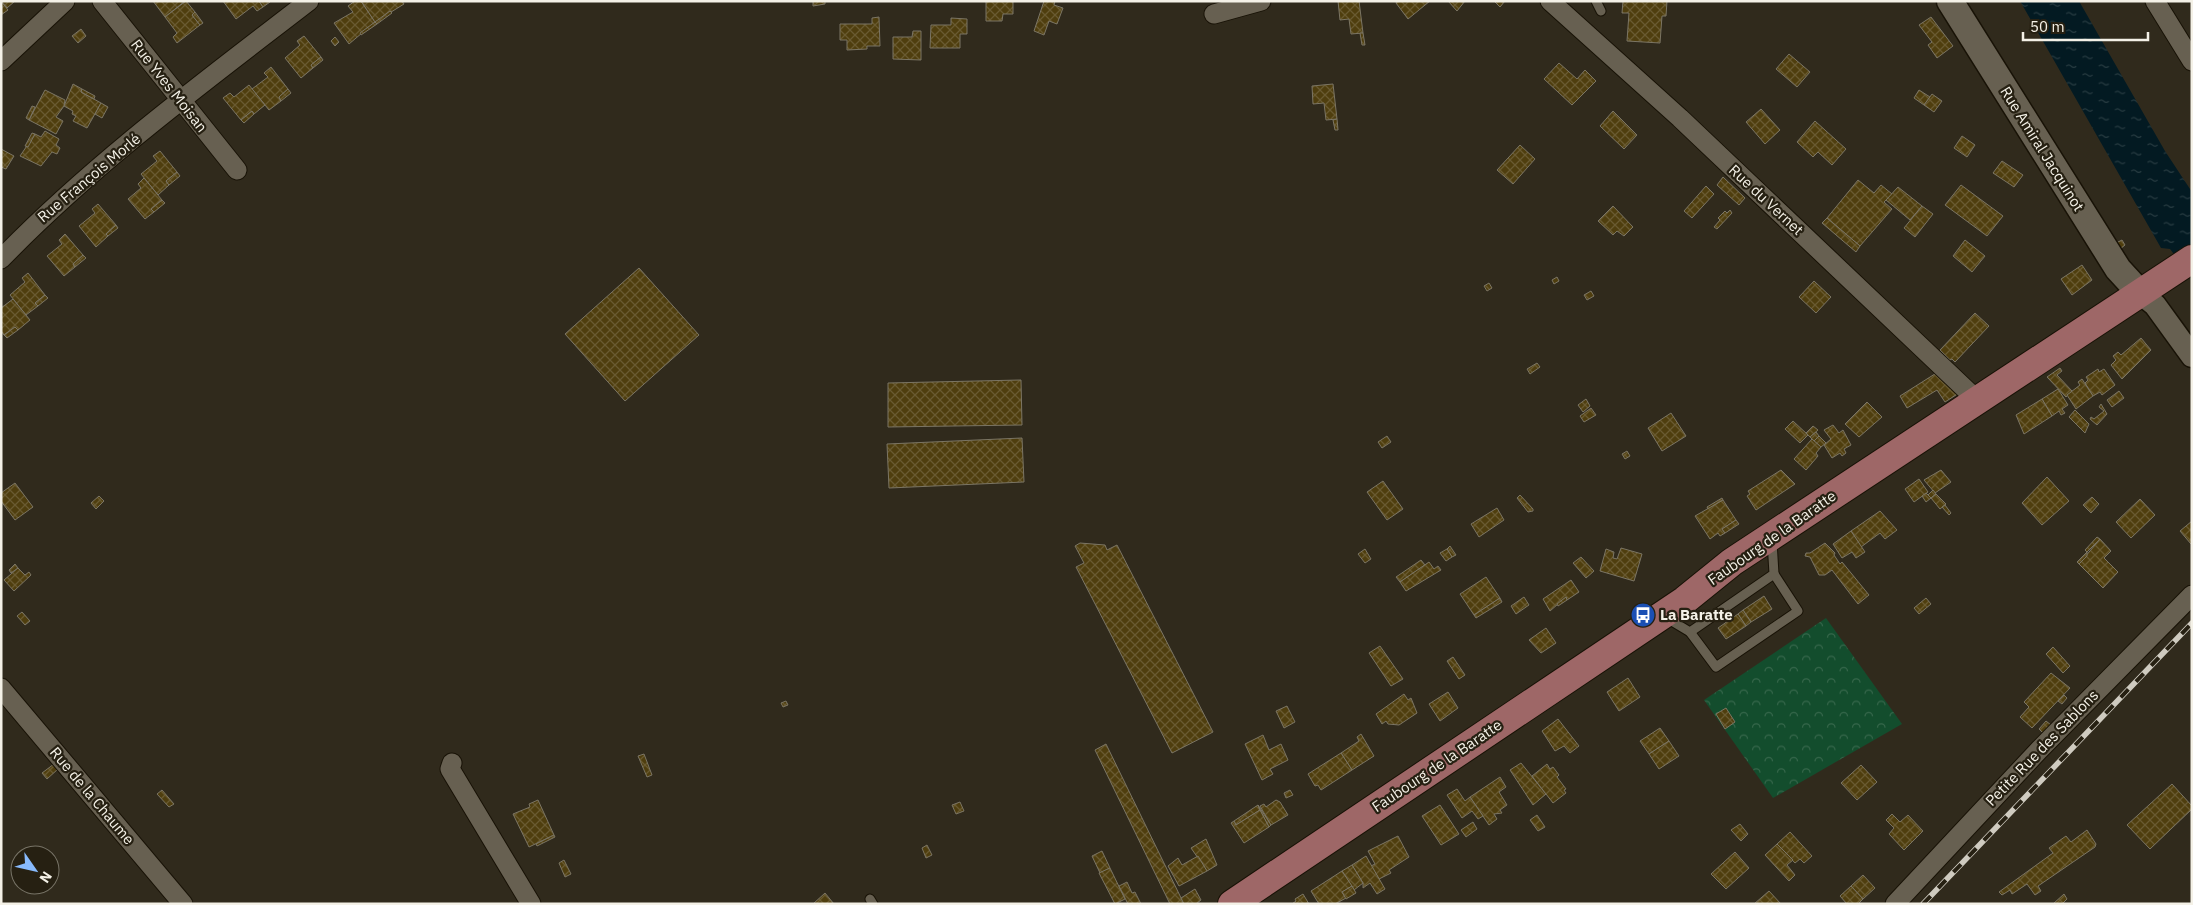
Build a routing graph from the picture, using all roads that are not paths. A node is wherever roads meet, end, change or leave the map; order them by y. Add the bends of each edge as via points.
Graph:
1 (65, 1) edge
2 (102, 1) edge
3 (309, 1) edge
4 (1261, 1) edge
5 (1550, 1) edge
6 (1596, 1) edge
7 (1950, 1) edge
8 (2156, 3) edge
9 (1601, 11) dead end
10 (1214, 14) dead end
11 (1, 61) edge
12 (2192, 61) edge
13 (180, 101) junction
14 (237, 170) dead end
15 (1, 259) edge
16 (2192, 259) edge
17 (2140, 293) junction
18 (2192, 356) edge
19 (1978, 401) junction
20 (1772, 536) junction
21 (1774, 574) junction
22 (2192, 595) edge
23 (1662, 616) junction
24 (1690, 632) junction
25 (1, 688) edge
26 (452, 763) dead end
27 (183, 904) edge
28 (531, 904) edge
29 (1232, 904) edge
30 (1895, 904) edge

1 - 11 street
2 - 13 street, Rue Yves Moisan
3 - 13 street, Rue François Morlé
4 - 10 street
5 - 19 street, Rue du Vernet via 1680,118
6 - 9 lane
7 - 17 main road, Rue Amiral Jacquinot via 2118,270
8 - 12 street
13 - 14 street, Rue Yves Moisan
13 - 15 street, Rue François Morlé via 36,223
16 - 17 main road, Faubourg de la Baratte
17 - 18 street via 2155,305
17 - 19 main road, Faubourg de la Baratte
19 - 20 main road, Faubourg de la Baratte
20 - 21 lane
20 - 23 main road, Faubourg de la Baratte
21 - 24 lane
21 - 24 lane via 1798,611 1716,667
22 - 30 street, Petite Rue des Sablons via 2039,750
23 - 24 lane
23 - 29 main road, Faubourg de la Baratte
25 - 27 street, Rue de la Chaume
26 - 28 street via 450,769

